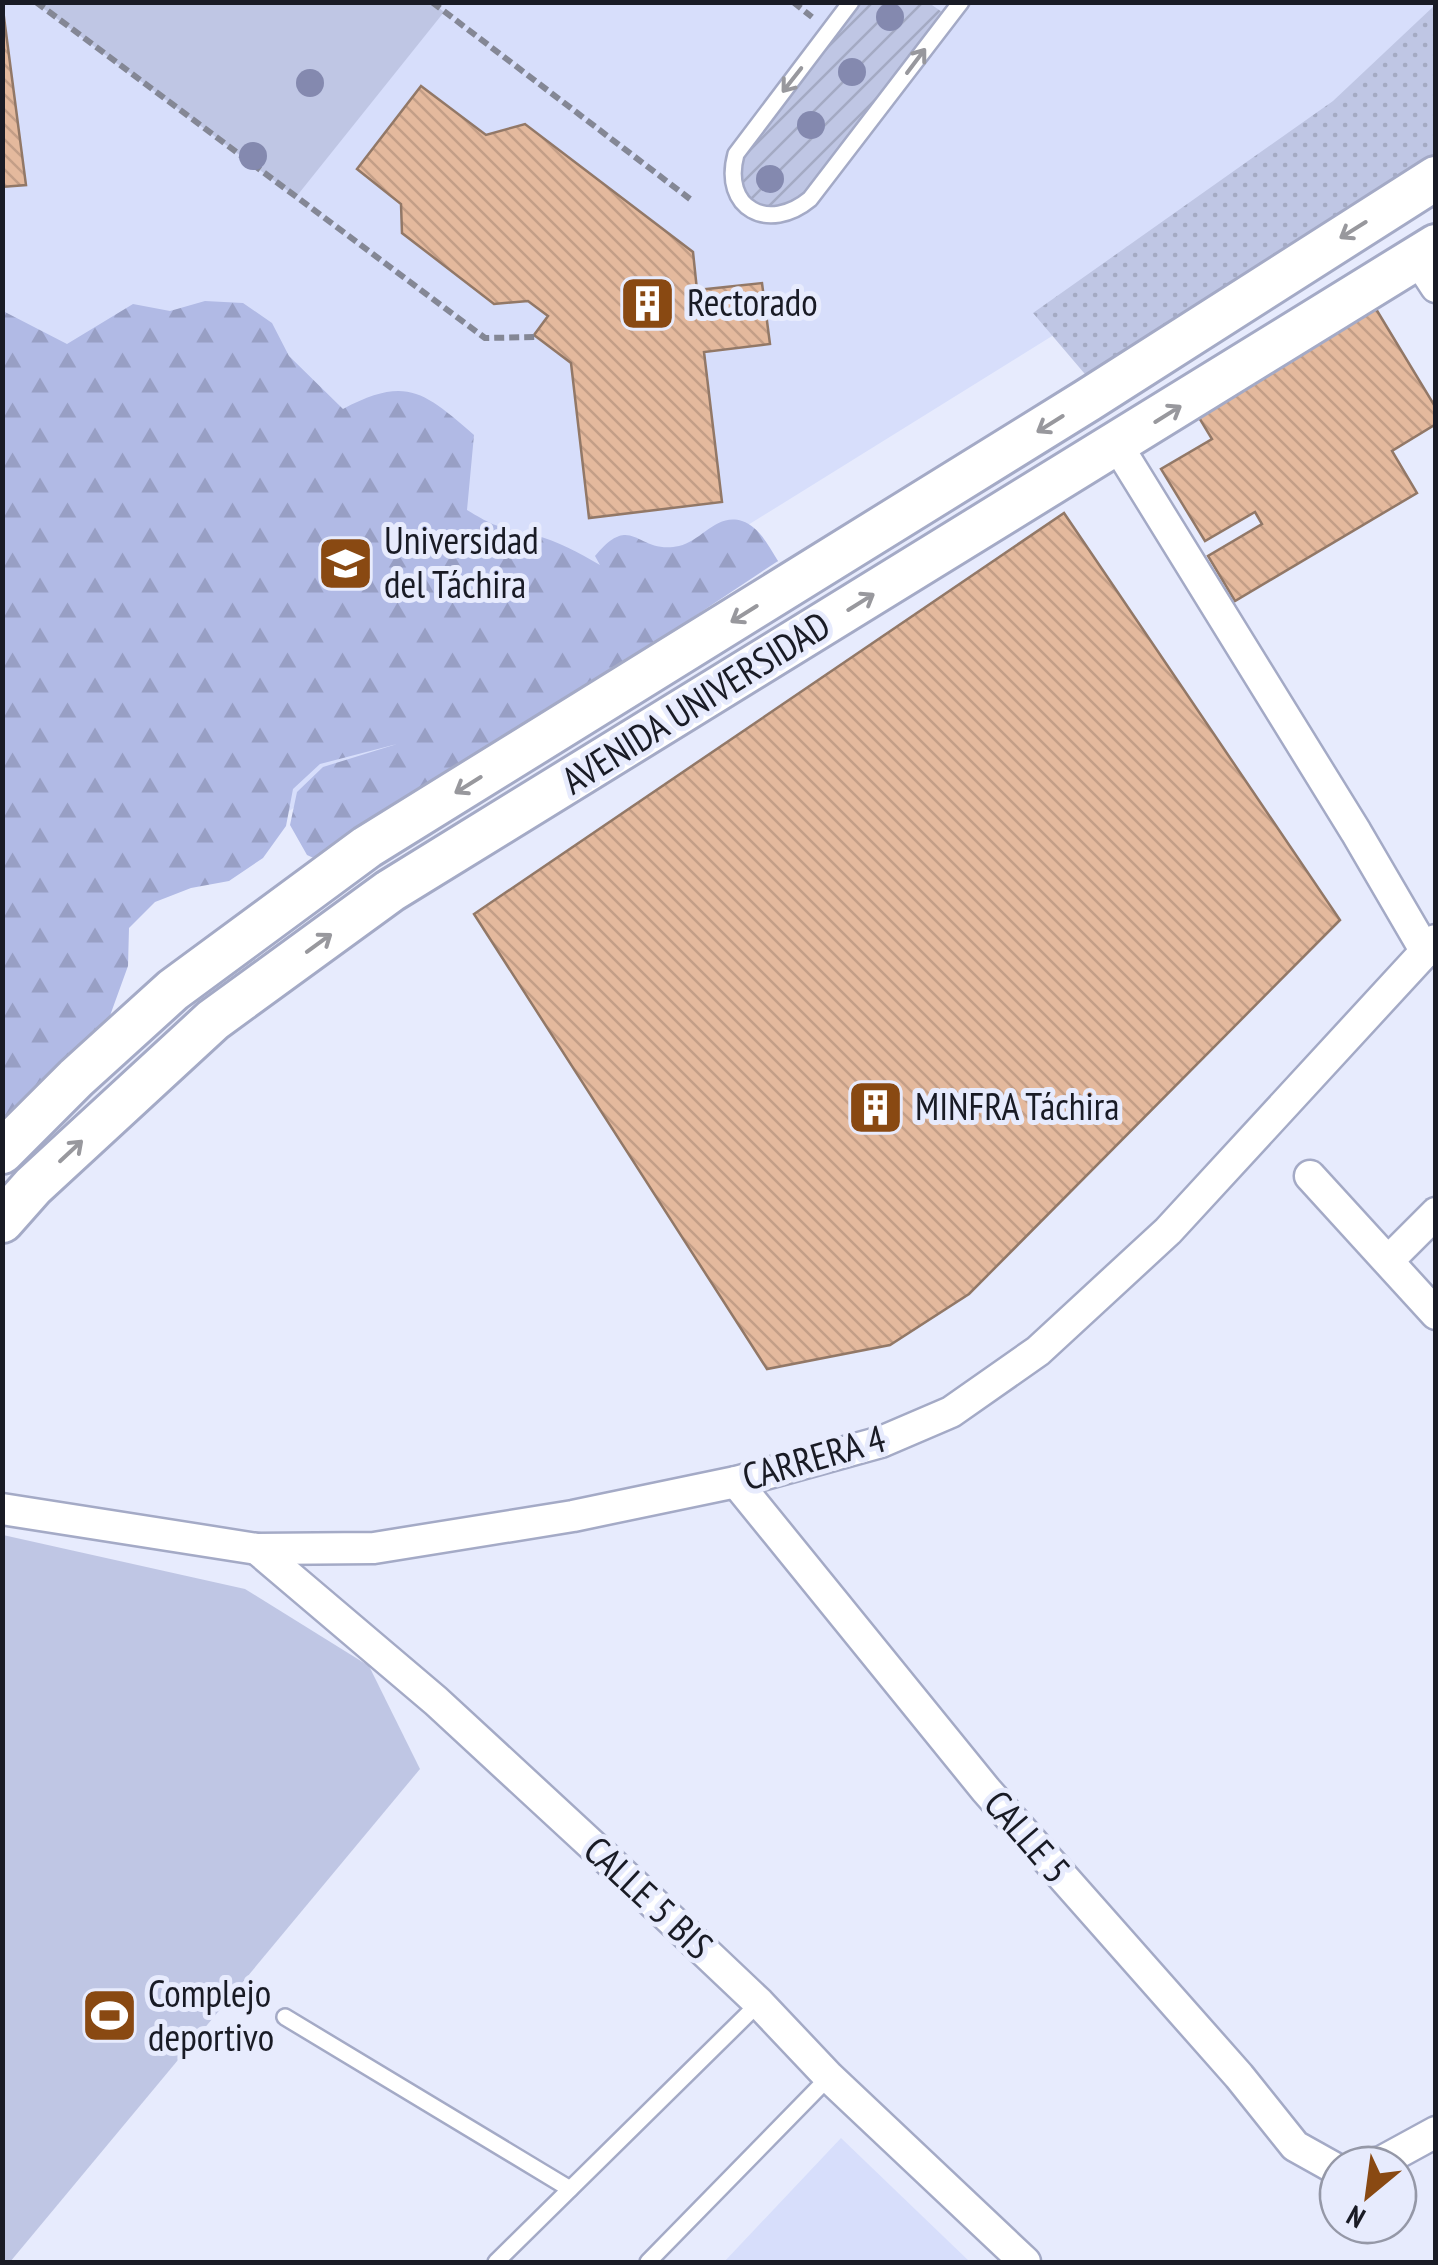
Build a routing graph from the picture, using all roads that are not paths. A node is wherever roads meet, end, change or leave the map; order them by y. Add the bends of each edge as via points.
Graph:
1 (851, 2) edge
2 (961, 2) edge
3 (1436, 178) edge
4 (1429, 264) edge
5 (1118, 445) junction
6 (1430, 946) edge
7 (2, 1152) edge
8 (1310, 1176) dead end
9 (1436, 1213) edge
10 (2, 1221) edge
11 (1389, 1260) junction
12 (1436, 1314) edge
13 (736, 1482) junction
14 (2, 1509) edge
15 (257, 1548) junction
16 (759, 2004) junction
17 (284, 2017) dead end
18 (829, 2077) junction
19 (1436, 2132) edge
20 (1412, 2145) edge
21 (1318, 2159) edge
22 (570, 2190) junction
23 (496, 2262) edge
24 (648, 2262) edge
25 (1024, 2262) edge

1 -> 2 lane via 736,154 733,178 748,208 766,216 797,210 810,199
3 -> 7 street, AVENIDA UNIVERSIDAD via 367,847 174,990
5 -> 4 street, AVENIDA UNIVERSIDAD
5 - 6 street
10 -> 5 street, AVENIDA UNIVERSIDAD via 213,1020 390,891
6 - 13 street, CARRERA 4 via 1168,1231 1038,1350 933,1420 881,1442
8 - 11 street
9 - 11 street
11 - 12 street
13 - 15 street, CARRERA 4 via 374,1548
13 - 21 street, CALLE 5 via 986,1790 1295,2146
14 - 15 street, CARRERA 4
15 - 16 street, CALLE 5 BIS via 436,1701
16 - 18 street, CALLE 5 BIS
16 - 22 lane
17 - 22 lane
18 - 24 lane
18 - 25 street, CALLE 5 BIS
19 - 20 street
22 - 23 lane

